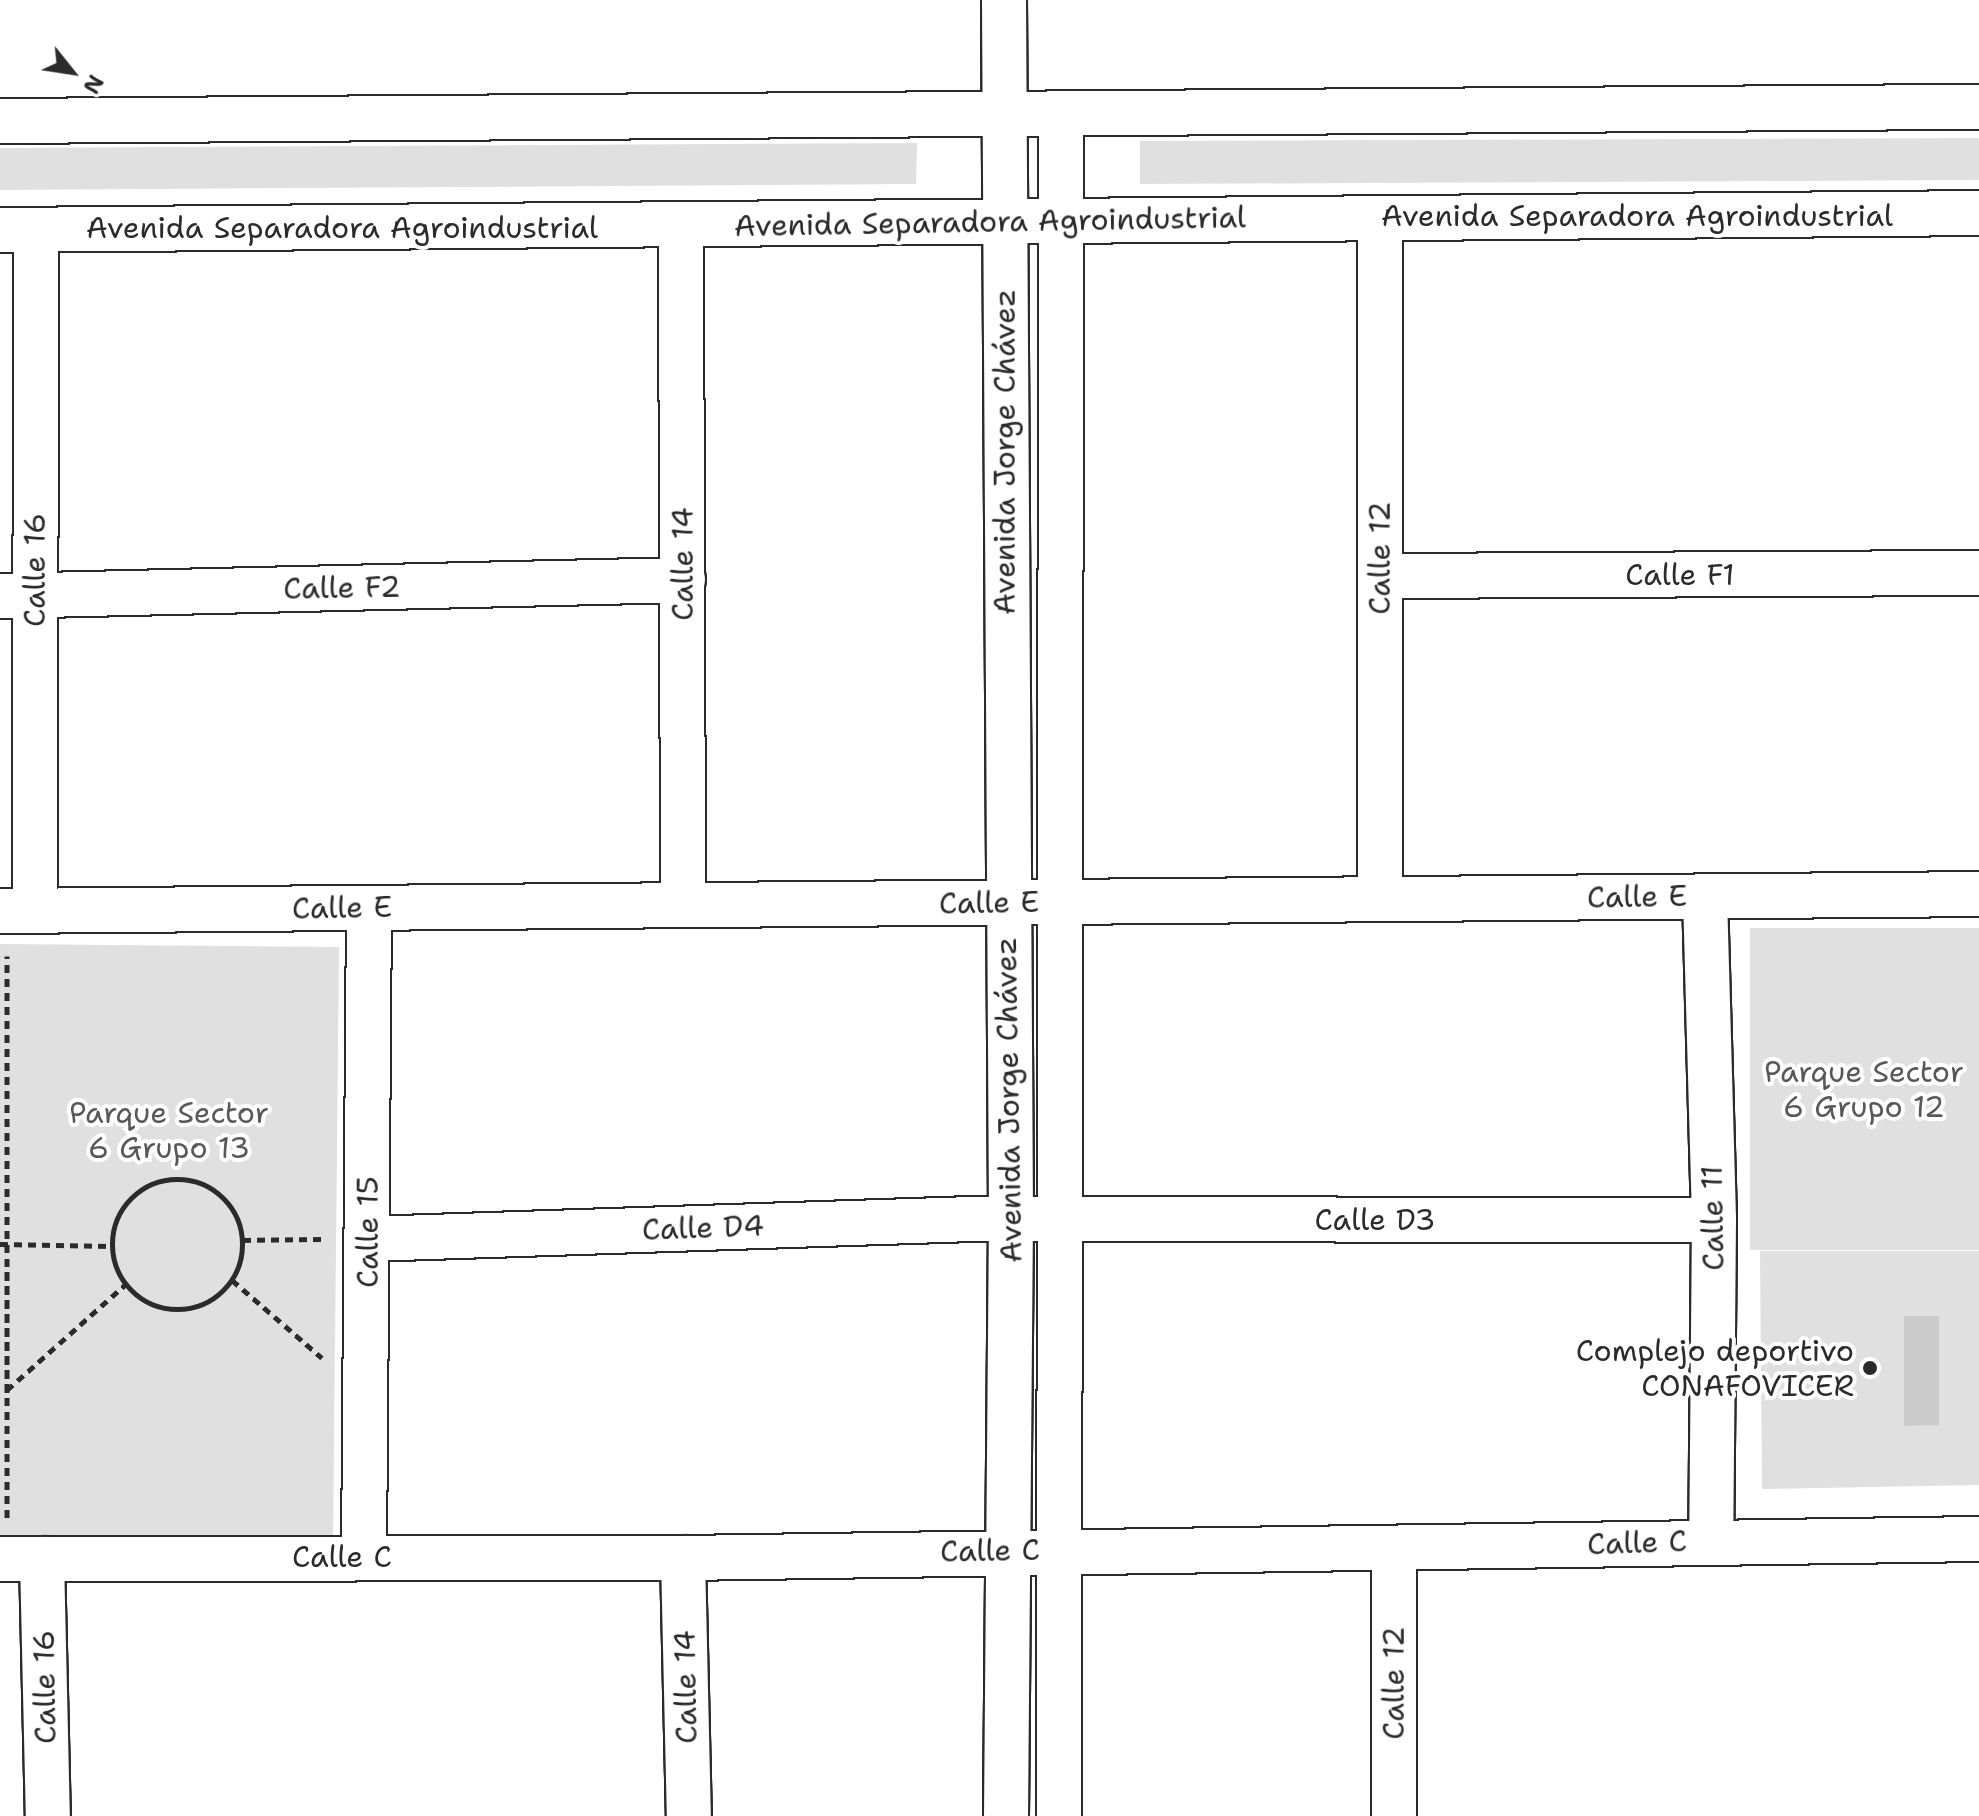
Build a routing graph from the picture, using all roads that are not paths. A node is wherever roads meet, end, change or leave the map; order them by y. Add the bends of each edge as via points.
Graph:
1 (1004, 0) edge
2 (1979, 107) edge
3 (1004, 114) junction
4 (1061, 114) junction
5 (0, 121) edge
6 (1979, 213) edge
7 (1380, 218) junction
8 (1005, 221) junction
9 (1061, 221) junction
10 (681, 226) junction
11 (18, 230) edge
12 (1979, 573) edge
13 (1380, 576) junction
14 (683, 580) junction
15 (18, 596) edge
16 (1979, 894) edge
17 (1705, 896) junction
18 (1380, 899) junction
19 (1061, 901) junction
20 (683, 902) junction
21 (1006, 902) junction
22 (369, 908) junction
23 (14, 911) edge
24 (1037, 1218) junction
25 (1714, 1220) junction
26 (369, 1239) junction
27 (1979, 1539) edge
28 (1711, 1541) junction
29 (1063, 1549) junction
30 (1394, 1550) junction
31 (1010, 1551) junction
32 (364, 1556) junction
33 (683, 1558) junction
34 (16, 1559) edge
35 (48, 1816) edge
36 (689, 1816) edge
37 (1006, 1816) edge
38 (1059, 1816) edge
39 (1394, 1816) edge

1 - 3 street, Avenida Jorge Chávez
2 - 4 street
3 - 4 street
3 - 5 street
3 - 8 street, Avenida Jorge Chávez
4 - 9 street, Avenida Jorge Chávez
6 - 7 street, Avenida Separadora Agroindustrial
7 - 9 street, Avenida Separadora Agroindustrial
7 - 13 street, Calle 12
8 - 9 street, Avenida Separadora Agroindustrial
8 - 10 street, Avenida Separadora Agroindustrial
8 - 21 street, Avenida Jorge Chávez
9 - 19 street, Avenida Jorge Chávez
10 - 11 street, Avenida Separadora Agroindustrial
10 - 14 street, Calle 14
11 - 15 street, Calle 16
12 - 13 street, Calle F1
13 - 18 street, Calle 12
14 - 15 street, Calle F2
14 - 20 street, Calle 14
15 - 23 street, Calle 16
16 - 17 street, Calle E
17 - 18 street, Calle E
17 - 25 street, Calle 11
18 - 19 street, Calle E
19 - 21 street, Calle E
19 - 24 street, Avenida Jorge Chávez
20 - 21 street, Calle E
20 - 22 street, Calle E
21 - 24 street, Avenida Jorge Chávez
22 - 23 street, Calle E
22 - 26 street, Calle 15
24 - 25 street, Calle D3
24 - 26 street, Calle D4
24 - 29 street, Avenida Jorge Chávez
24 - 31 street, Avenida Jorge Chávez
25 - 28 street, Calle 11
26 - 32 street, Calle 15
27 - 28 street, Calle C
28 - 30 street, Calle C
29 - 30 street, Calle C
29 - 31 street, Calle C
29 - 38 street, Avenida Jorge Chávez
30 - 39 street, Calle 12
31 - 33 street, Calle C
31 - 37 street, Avenida Jorge Chávez
32 - 33 street, Calle C
32 - 34 street, Calle C
33 - 36 street, Calle 14
34 - 35 street, Calle 16

